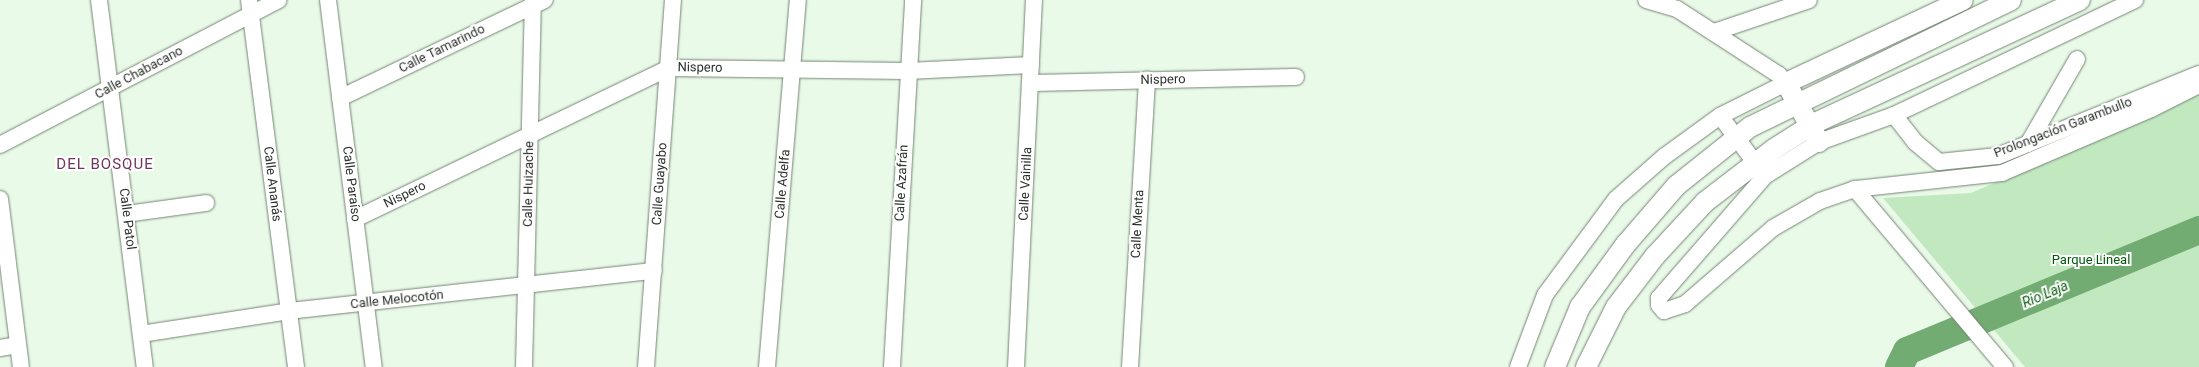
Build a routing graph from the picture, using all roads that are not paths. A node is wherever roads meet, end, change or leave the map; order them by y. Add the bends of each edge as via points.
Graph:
1 (99, 0) edge
2 (278, 0) edge
3 (328, 0) edge
4 (673, 0) edge
5 (798, 0) edge
6 (913, 0) edge
7 (1034, 0) edge
8 (1646, 0) edge
9 (1809, 0) edge
10 (1963, 0) edge
11 (2011, 0) edge
12 (2080, 0) edge
13 (2135, 0) edge
14 (537, 2) edge
15 (1678, 4) edge
16 (1776, 6) edge
17 (250, 7) edge
18 (1714, 32) junction
19 (2078, 59) dead end
20 (1031, 65) junction
21 (669, 68) junction
22 (793, 70) junction
23 (908, 71) junction
24 (2199, 74) edge
25 (1296, 77) dead end
26 (1147, 80) junction
27 (1031, 83) junction
28 (1786, 83) junction
29 (2199, 85) edge
30 (110, 88) junction
31 (340, 98) junction
32 (1796, 103) junction
33 (1894, 115) junction
34 (1720, 116) junction
35 (530, 134) junction
36 (1814, 134) junction
37 (1736, 138) junction
38 (2028, 144) junction
39 (0, 145) edge
40 (1760, 169) junction
41 (1855, 189) junction
42 (0, 199) edge
43 (206, 203) dead end
44 (126, 214) junction
45 (355, 219) junction
46 (2, 229) edge
47 (654, 271) junction
48 (526, 286) junction
49 (366, 304) junction
50 (289, 311) junction
51 (141, 334) junction
52 (18, 345) junction
53 (0, 348) edge
54 (21, 367) edge
55 (145, 367) edge
56 (296, 367) edge
57 (374, 367) edge
58 (524, 367) edge
59 (646, 367) edge
60 (767, 367) edge
61 (892, 367) edge
62 (1016, 367) edge
63 (1130, 367) edge
64 (1518, 367) edge
65 (1555, 367) edge
66 (1586, 367) edge
67 (2005, 367) edge

1 - 30 street, Calle Patol
2 - 17 street, Calle Chabacano
3 - 31 street, Calle Paraíso
4 - 21 street, Calle Guayabo
5 - 22 street, Calle Adelfa
6 - 23 street, Calle Azafrán
7 - 20 street, Calle Vainilla
8 - 15 street
9 - 16 street
10 - 28 main road
11 - 32 main road
12 - 36 main road
13 - 33 street
14 - 31 street, Calle Tamarindo
14 - 35 street, Calle Huizache
15 - 18 street
16 - 18 street
17 - 30 street, Calle Chabacano
17 - 50 street, Calle Ananás
18 - 28 street via 1779,75
19 - 38 street
20 - 23 street, Nispero
20 - 27 street, Calle Vainilla
21 - 22 street, Nispero
21 - 35 street, Nispero
21 - 47 street, Calle Guayabo
22 - 23 street, Nispero
22 - 60 street, Calle Adelfa
23 - 61 street, Calle Azafrán
24 - 38 street, Prolongación Garambullo
25 - 26 street, Nispero
26 - 27 street, Nispero
26 - 63 street, Calle Menta
27 - 62 street, Calle Vainilla
28 - 32 main road
28 - 34 street
29 - 41 street via 2151,109 2002,172
30 - 39 street, Calle Chabacano
30 - 44 street, Calle Patol
31 - 45 street, Calle Paraíso
32 - 36 main road
32 - 37 main road
33 - 36 street
33 - 38 street, Prolongación Garambullo via 1915,142 1939,162 1998,156
34 - 37 street
34 - 64 street via 1665,156 1616,199 1546,295
35 - 45 street, Nispero
35 - 48 street, Calle Huizache
36 - 40 main road
37 - 40 street
37 - 65 main road via 1676,186 1626,244 1580,307
40 - 41 street via 1659,298 1664,311 1685,304 1773,228 1820,201
40 - 66 main road via 1705,202 1654,256 1616,306
41 - 67 street
42 - 46 street
43 - 44 street
44 - 51 street, Calle Patol
45 - 49 street, Calle Paraíso
46 - 52 street
47 - 48 street, Calle Melocotón
47 - 59 street, Calle Guayabo
48 - 49 street, Calle Melocotón
48 - 58 street, Calle Huizache
49 - 50 street, Calle Melocotón
49 - 57 street, Calle Paraíso
50 - 51 street, Calle Melocotón
50 - 56 street, Calle Ananás
51 - 55 street, Calle Patol
52 - 53 street
52 - 54 street

